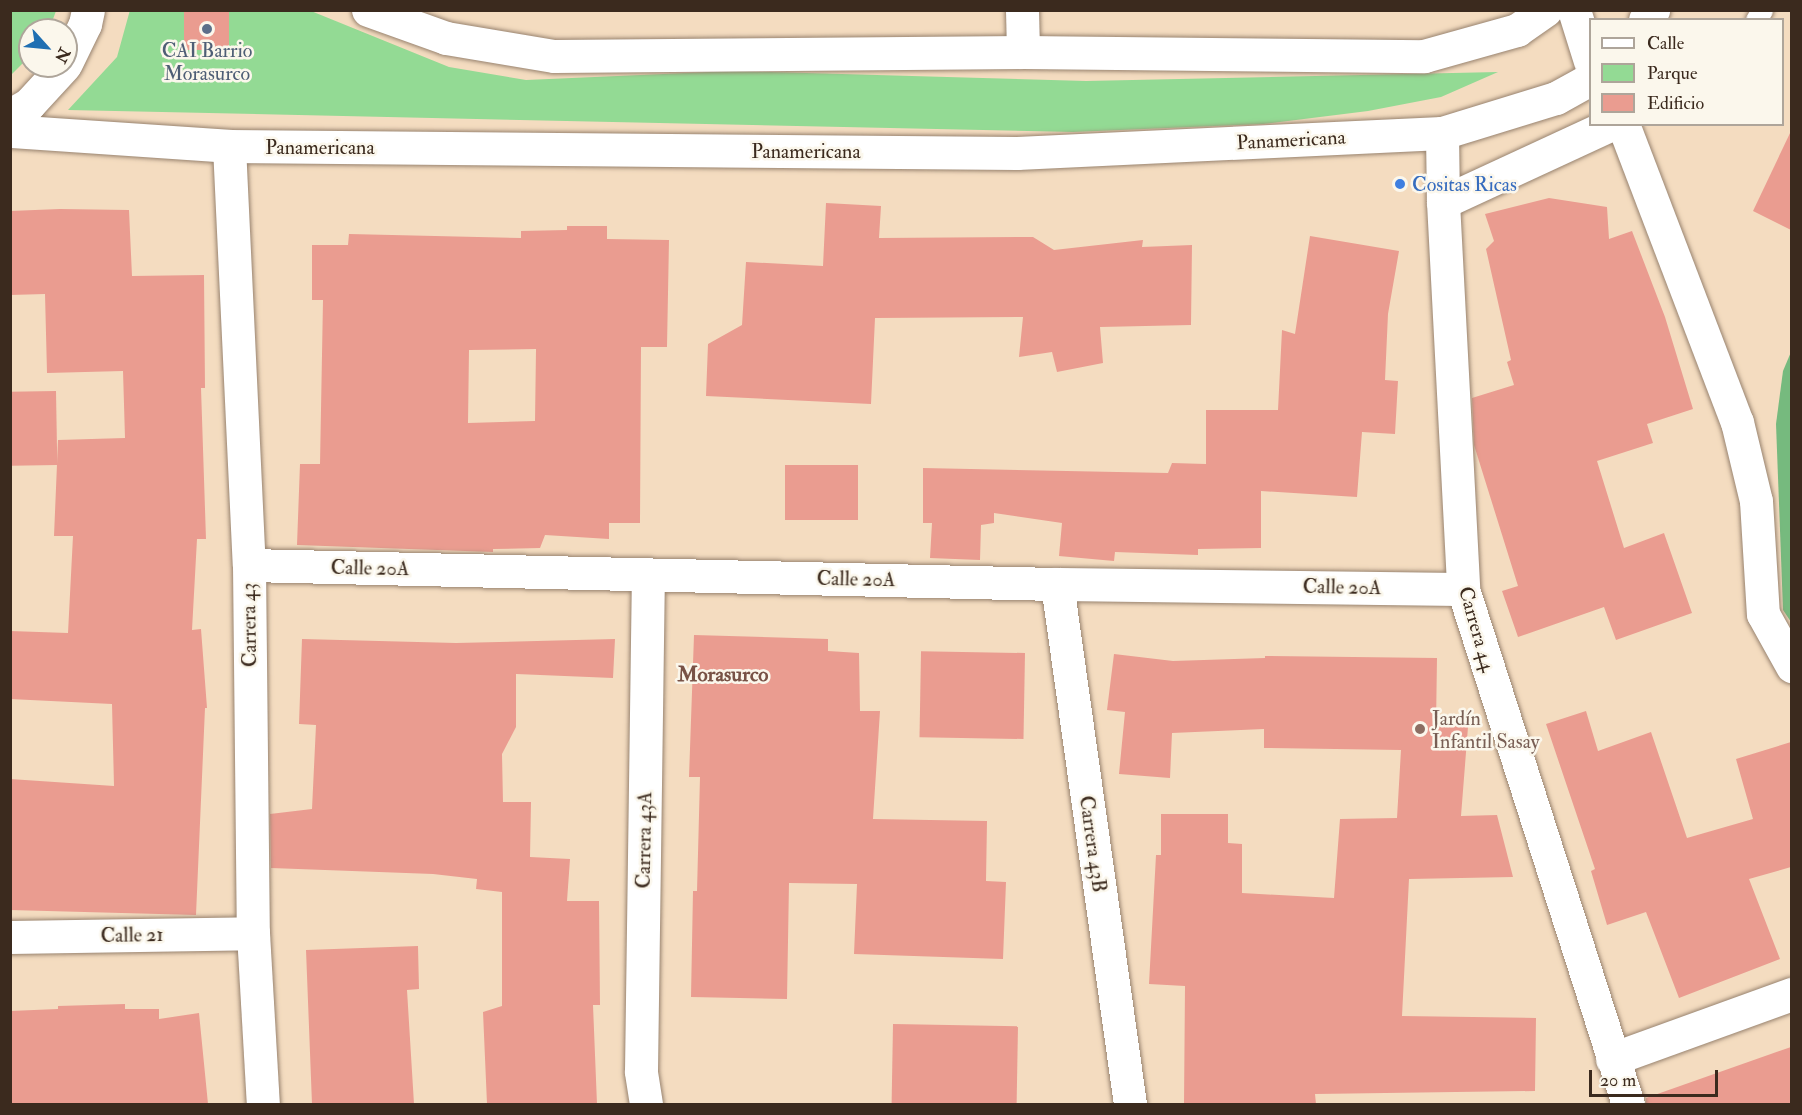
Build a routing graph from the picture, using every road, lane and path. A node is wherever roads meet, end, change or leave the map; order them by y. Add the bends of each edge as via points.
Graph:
1 (88, 10) edge
2 (368, 10) edge
3 (1022, 10) edge
4 (1546, 10) edge
5 (1574, 10) edge
6 (78, 38) edge
7 (1023, 52) junction
8 (1589, 58) edge
9 (52, 78) edge
10 (1589, 80) edge
11 (10, 115) edge
12 (1608, 126) edge
13 (1624, 126) edge
14 (10, 131) edge
15 (1442, 133) junction
16 (229, 146) junction
17 (1443, 202) junction
18 (249, 565) junction
19 (648, 575) junction
20 (1057, 584) junction
21 (1463, 589) junction
22 (1791, 666) edge
23 (253, 933) junction
24 (10, 937) edge
25 (1791, 994) edge
26 (1612, 1059) junction
27 (263, 1104) edge
28 (646, 1104) edge
29 (1130, 1104) edge
30 (1628, 1104) edge

1 - 6 street
2 - 7 street via 446,38 554,56
3 - 7 street
4 - 7 street via 1517,30 1424,56
5 - 8 street
9 - 11 street via 29,104
10 - 15 street, Panamericana via 1556,98
12 - 17 street
13 - 22 street via 1737,422 1756,501 1763,614
14 - 16 street, Panamericana
15 - 16 street, Panamericana via 1017,153
15 - 17 street, Carrera 44
16 - 18 street, Carrera 43
17 - 21 street, Carrera 44
18 - 19 street, Calle 20A
18 - 23 street, Carrera 43
19 - 20 street, Calle 20A
19 - 28 street, Carrera 43A via 641,1071
20 - 21 street, Calle 20A
20 - 29 street, Carrera 43B
21 - 26 street, Carrera 44
23 - 24 street, Calle 21
23 - 27 street, Carrera 43
25 - 26 street
26 - 30 street, Carrera 44

